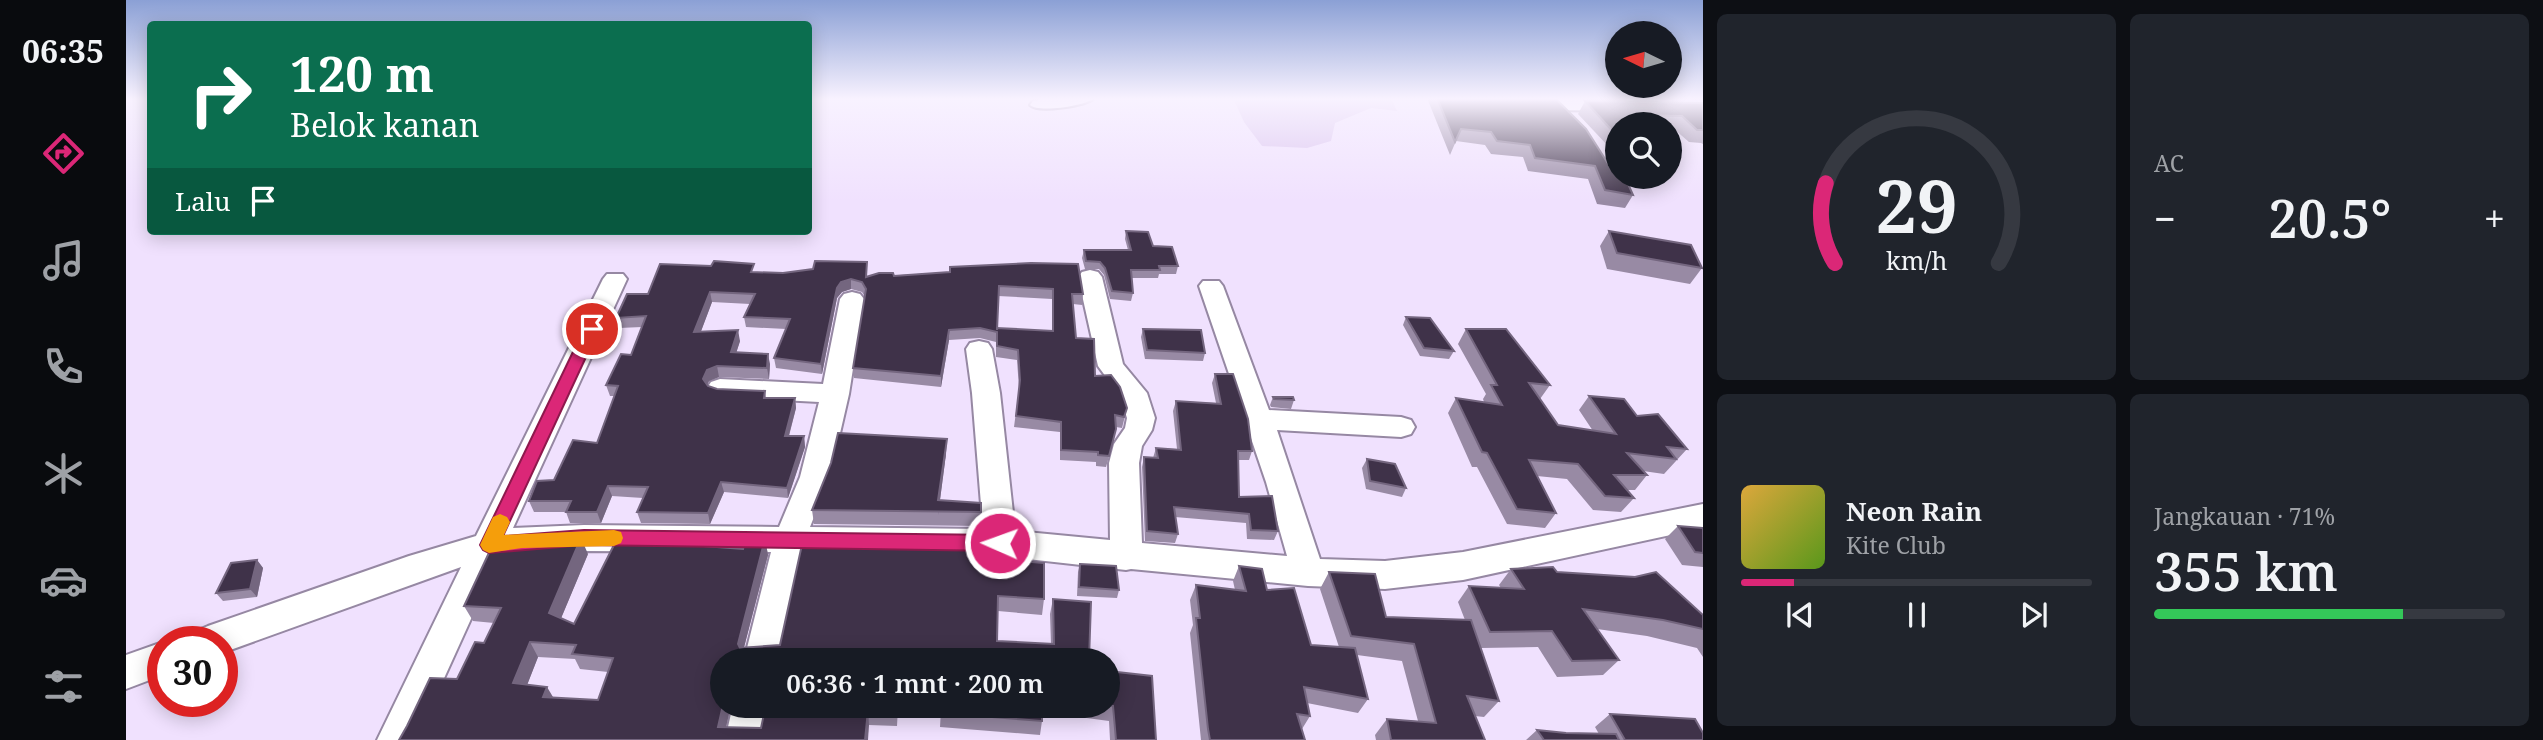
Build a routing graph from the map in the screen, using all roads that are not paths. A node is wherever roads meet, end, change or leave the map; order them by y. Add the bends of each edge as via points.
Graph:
1 (1090, 276) dead end
2 (615, 279) dead end
3 (1211, 286) dead end
4 (852, 299) dead end
5 (979, 349) dead end
6 (720, 388) edge
7 (835, 394) junction
8 (1257, 419) junction
9 (1401, 427) dead end
10 (1703, 516) edge
11 (790, 538) junction
12 (1000, 543) junction
13 (489, 545) junction
14 (1126, 556) junction
15 (1308, 572) junction
16 (238, 631) edge
17 (765, 648) edge
18 (147, 665) edge
19 (126, 672) edge
20 (749, 718) edge
21 (396, 740) edge
22 (744, 740) edge

1 - 14 street via 1111,366 1133,393 1141,418 1124,463
2 - 13 street
3 - 8 street
4 - 7 street
5 - 12 street
6 - 7 street
7 - 11 street via 815,477
8 - 9 street
8 - 15 street
10 - 15 street via 1463,566 1385,575
11 - 12 street
11 - 13 street via 584,538
11 - 17 street
12 - 14 street
13 - 16 street
13 - 21 street
14 - 15 street
18 - 19 street
20 - 22 street

